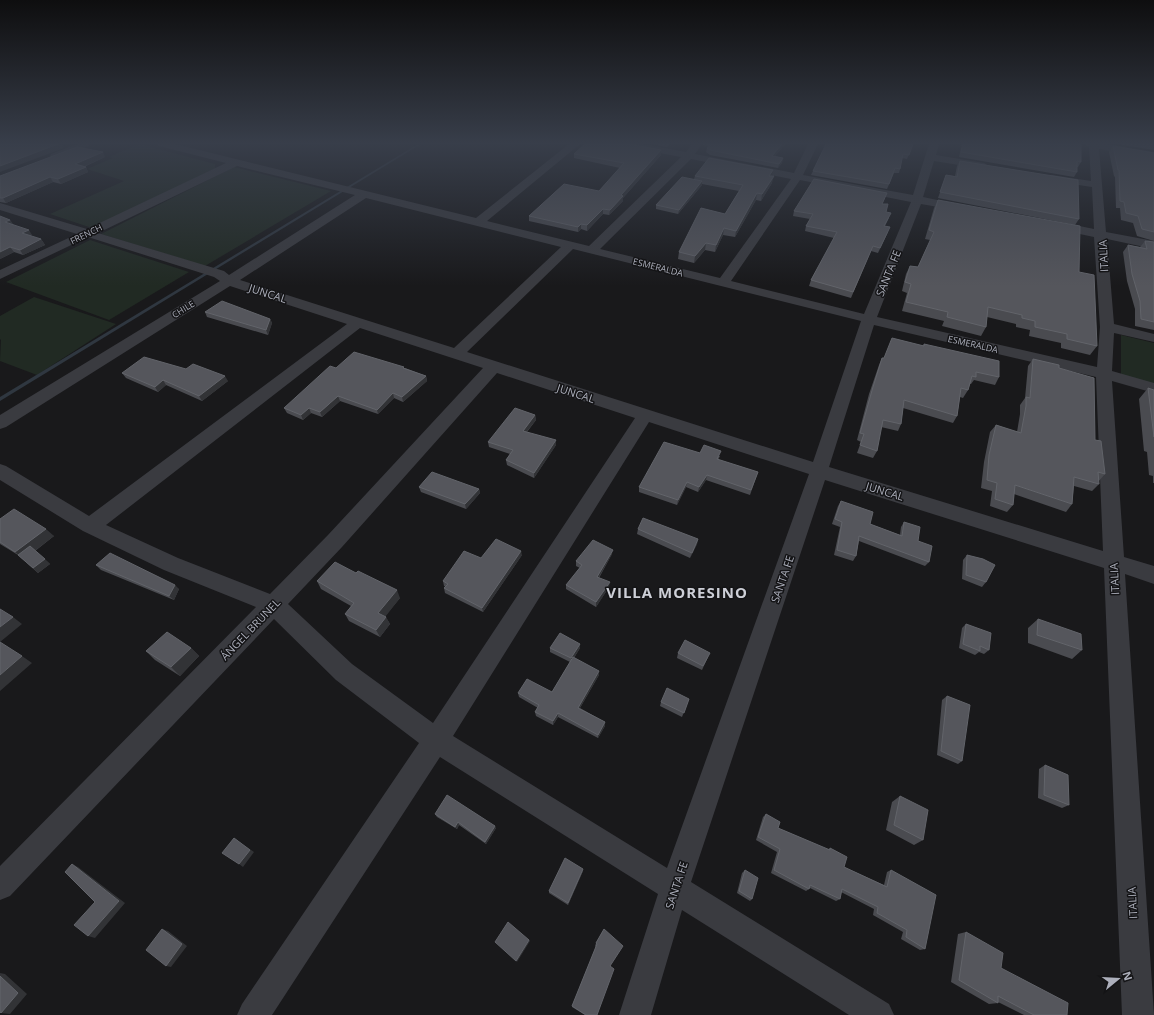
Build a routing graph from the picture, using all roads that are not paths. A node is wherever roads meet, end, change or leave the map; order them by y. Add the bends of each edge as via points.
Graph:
1 (175, 191) edge
2 (357, 191) edge
3 (516, 191) edge
4 (652, 191) edge
5 (787, 191) edge
6 (872, 191) edge
7 (920, 191) edge
8 (1098, 191) edge
9 (360, 192) junction
10 (917, 200) junction
11 (0, 206) edge
12 (971, 210) edge
13 (478, 222) junction
14 (1048, 224) edge
15 (86, 234) junction
16 (1101, 234) junction
17 (1154, 244) edge
18 (570, 245) junction
19 (592, 250) junction
20 (0, 275) edge
21 (224, 277) junction
22 (723, 283) junction
23 (869, 320) junction
24 (358, 323) junction
25 (1107, 327) junction
26 (1154, 338) edge
27 (457, 354) junction
28 (493, 367) junction
29 (1104, 374) junction
30 (1154, 388) edge
31 (645, 415) junction
32 (0, 423) edge
33 (0, 471) edge
34 (819, 471) junction
35 (90, 526) junction
36 (1114, 562) junction
37 (1154, 575) edge
38 (274, 605) junction
39 (436, 740) junction
40 (0, 886) edge
41 (674, 889) junction
42 (253, 1015) edge
43 (635, 1015) edge
44 (878, 1015) edge
45 (1138, 1015) edge

1 - 15 street, FRENCH
2 - 9 street, ESMERALDA
3 - 13 street
4 - 19 street
5 - 22 street
6 - 10 street
7 - 10 street, SANTA FE
8 - 16 street, ITALIA
9 - 13 street, ESMERALDA
9 - 21 street, CHILE
10 - 12 street
10 - 23 street, SANTA FE
11 - 15 street, JUNCAL
13 - 18 street, ESMERALDA
14 - 16 street
15 - 20 street, FRENCH
15 - 21 street, JUNCAL
16 - 17 street
16 - 25 street, ITALIA
18 - 19 street, ESMERALDA
18 - 27 street
19 - 22 street, ESMERALDA
21 - 24 street, JUNCAL
21 - 32 street, CHILE
22 - 23 street, ESMERALDA
23 - 29 street, ESMERALDA
23 - 34 street, SANTA FE
24 - 27 street, JUNCAL
24 - 35 street
25 - 26 street
25 - 29 street, ITALIA
27 - 28 street, JUNCAL
28 - 31 street, JUNCAL
28 - 38 street, ÁNGEL BRUNEL
29 - 30 street, ESMERALDA
29 - 36 street, ITALIA
31 - 34 street, JUNCAL
31 - 39 street
33 - 35 street
34 - 36 street, JUNCAL
34 - 41 street, SANTA FE
35 - 38 street via 171,564
36 - 37 street, JUNCAL
36 - 45 street, ITALIA
38 - 39 street via 344,672
38 - 40 street, ÁNGEL BRUNEL
39 - 41 street
39 - 42 street
41 - 43 street, SANTA FE
41 - 44 street

